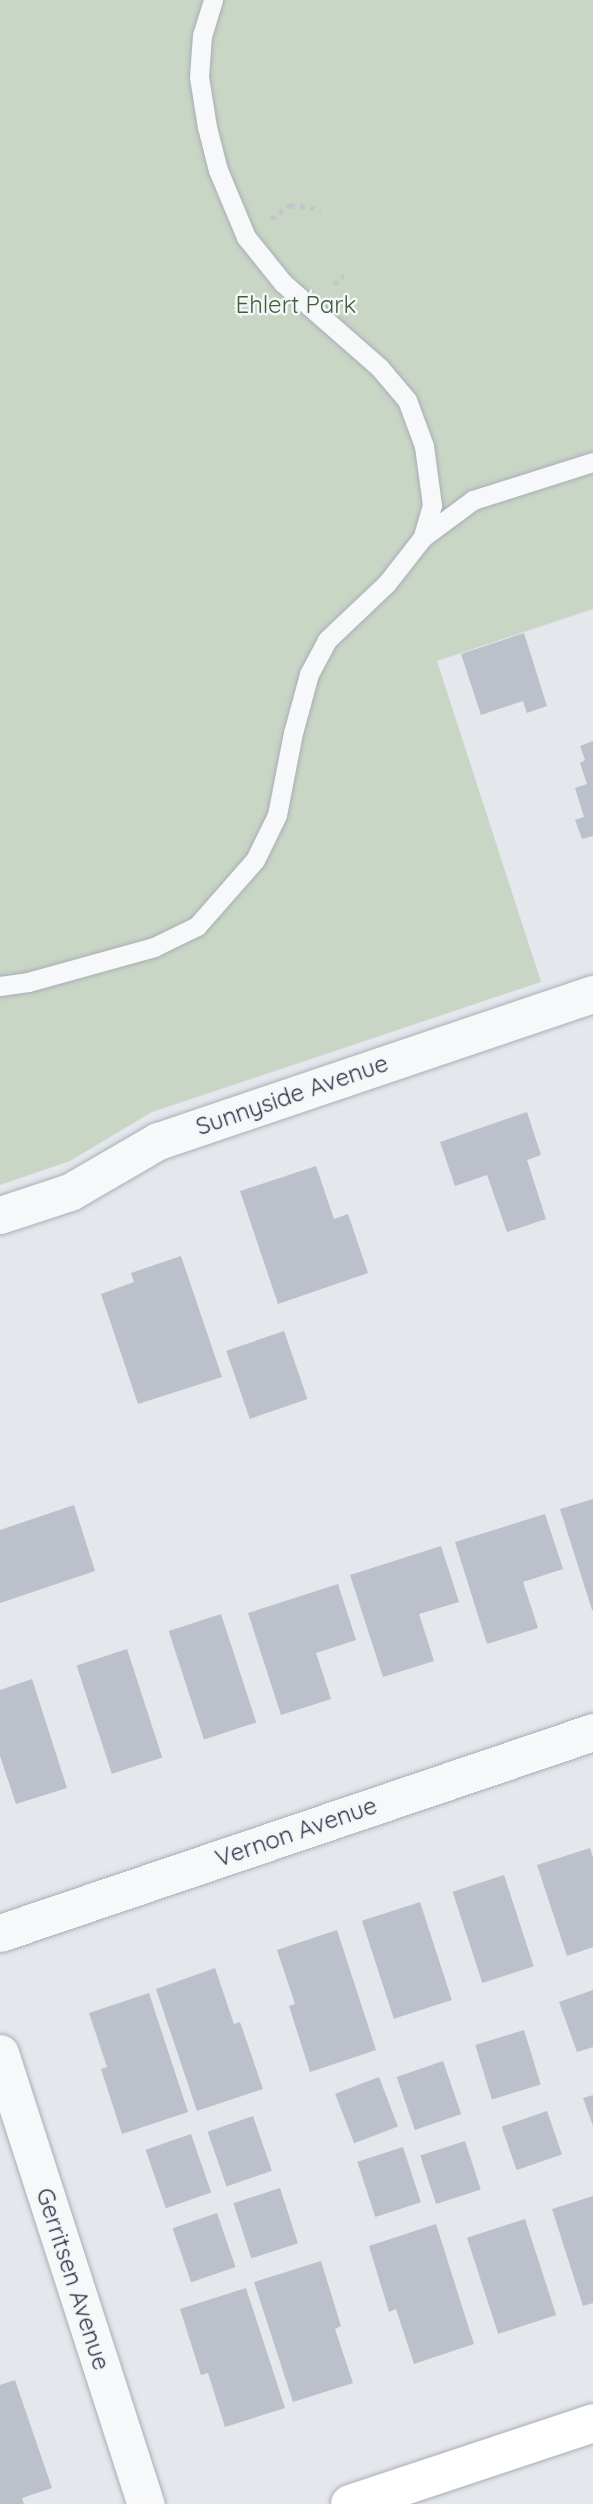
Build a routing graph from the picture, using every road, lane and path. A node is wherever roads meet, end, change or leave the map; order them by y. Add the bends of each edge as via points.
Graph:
1 (213, 0) edge
2 (321, 209) dead end
3 (246, 237) junction
4 (593, 462) edge
5 (423, 537) junction
6 (0, 986) edge
7 (593, 995) edge
8 (0, 1215) edge
9 (593, 1731) edge
10 (0, 1933) edge
11 (0, 2053) edge
12 (593, 2423) edge
13 (146, 2504) edge
14 (350, 2504) edge

1 - 3 lane via 202,34 199,77 218,170
2 - 3 path via 290,205
3 - 5 lane via 283,283 379,368 407,400 424,446 432,505
4 - 5 lane via 473,500
5 - 6 lane via 387,583 327,640 309,674 277,815 255,860 197,926 154,947
7 - 8 street, Sunnyside Avenue via 158,1140 70,1192
9 - 10 street, Vernon Avenue
11 - 13 street, Gerritsen Avenue
12 - 14 street

